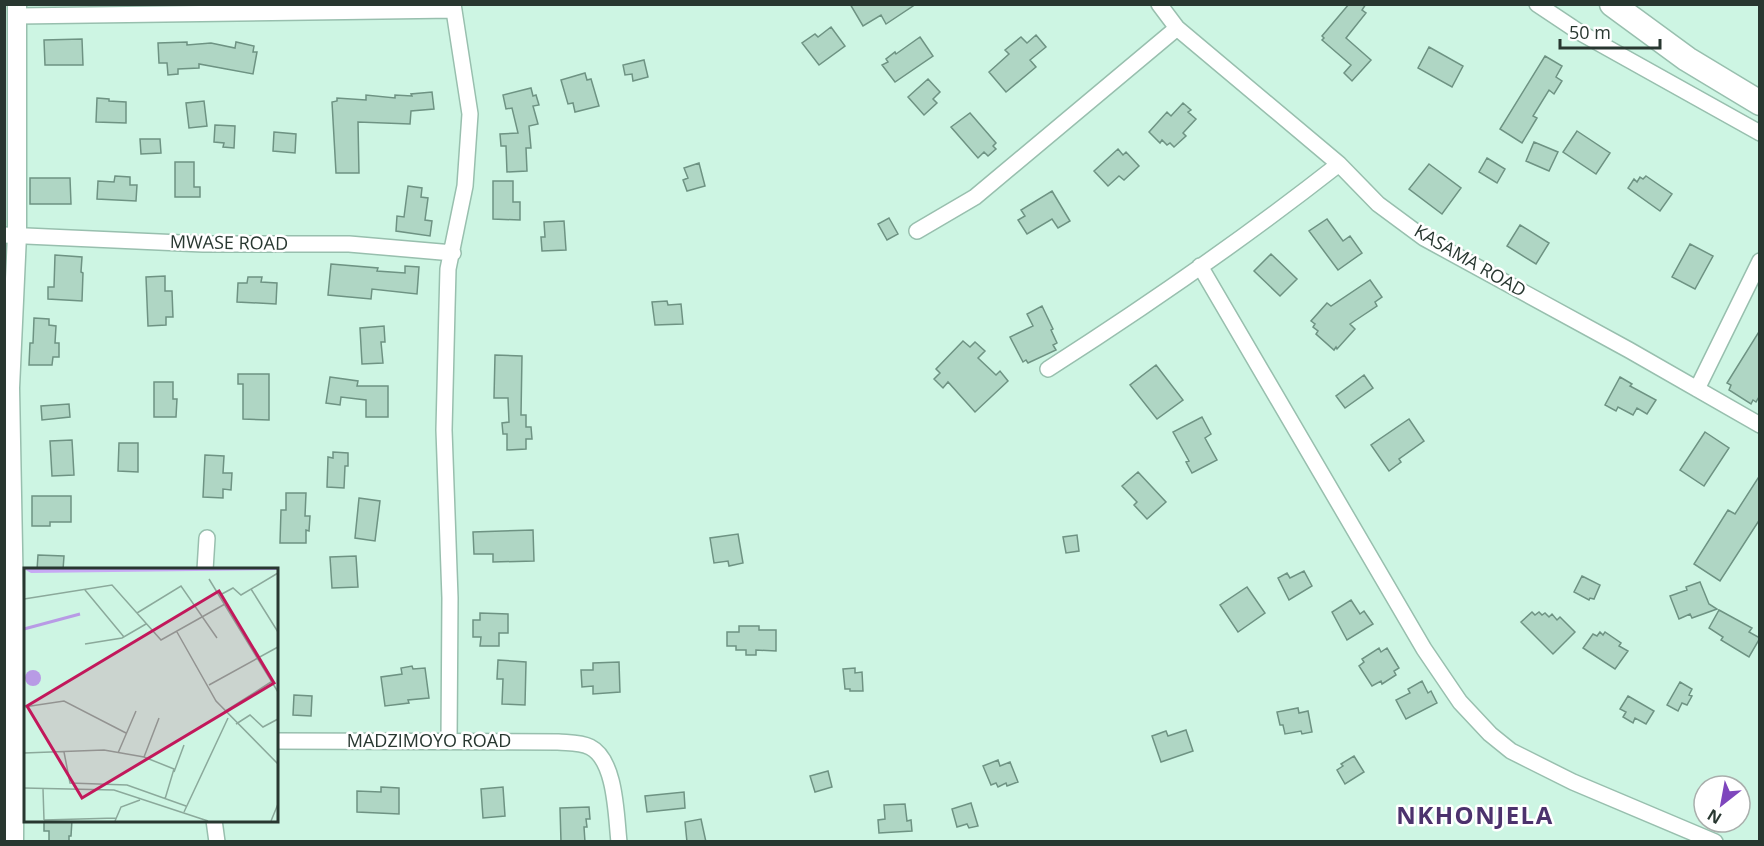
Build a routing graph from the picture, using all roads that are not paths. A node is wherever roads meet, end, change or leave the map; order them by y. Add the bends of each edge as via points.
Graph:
1 (1159, 4) edge
2 (1537, 4) edge
3 (1612, 4) edge
4 (454, 7) edge
5 (17, 10) edge
6 (1178, 28) junction
7 (1760, 103) edge
8 (1760, 133) edge
9 (1339, 164) junction
10 (917, 231) dead end
11 (11, 235) edge
12 (453, 253) junction
13 (1760, 261) edge
14 (1200, 266) junction
15 (1048, 369) dead end
16 (1697, 389) junction
17 (1760, 425) edge
18 (207, 538) dead end
19 (205, 568) edge
20 (20, 736) edge
21 (278, 741) edge
22 (450, 741) junction
23 (9, 814) edge
24 (214, 822) edge
25 (14, 842) edge
26 (217, 842) edge
27 (619, 842) edge
28 (1715, 842) edge

1 - 6 street, KASAMA ROAD
2 - 8 street via 1579,32
3 - 7 highway via 1687,59
4 - 5 street
4 - 12 street via 470,114 465,186
5 - 11 street
6 - 9 street, KASAMA ROAD
6 - 10 street via 975,197
9 - 14 street
9 - 16 street, KASAMA ROAD via 1378,204 1424,238
11 - 12 street, MWASE ROAD via 203,244 349,244
11 - 20 street via 10,388
12 - 22 street via 448,269 444,430
13 - 16 street
14 - 15 street
14 - 28 street via 1424,649 1460,702 1511,751 1573,782
16 - 17 street, KASAMA ROAD
18 - 19 street
20 - 23 street
21 - 22 street, MADZIMOYO ROAD
22 - 27 street, MADZIMOYO ROAD via 558,742 593,748 610,773
23 - 25 street
24 - 26 street

